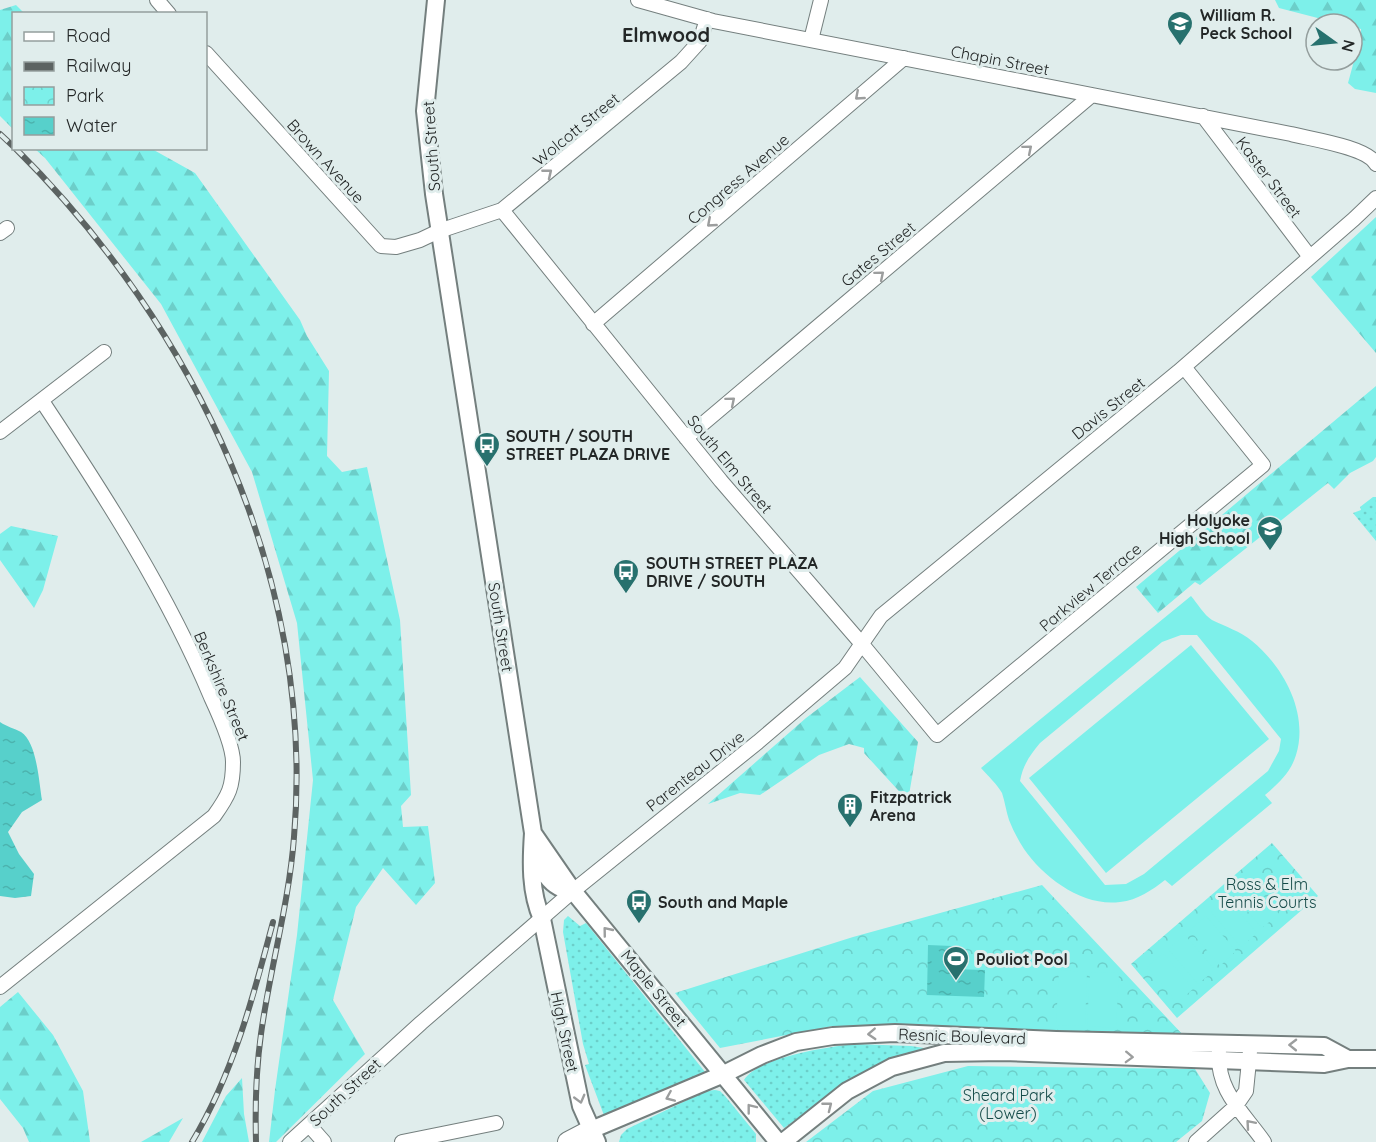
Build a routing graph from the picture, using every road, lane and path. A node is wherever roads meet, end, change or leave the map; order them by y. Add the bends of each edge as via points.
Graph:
1 (157, 0) edge
2 (436, 0) edge
3 (638, 0) edge
4 (821, 0) edge
5 (167, 12) edge
6 (707, 19) junction
7 (811, 40) junction
8 (207, 54) edge
9 (904, 58) junction
10 (1092, 95) junction
11 (1203, 116) junction
12 (1376, 164) edge
13 (1376, 198) edge
14 (502, 210) junction
15 (439, 231) junction
16 (1310, 256) junction
17 (593, 324) junction
18 (104, 352) dead end
19 (1184, 367) junction
20 (42, 401) junction
21 (0, 432) edge
22 (686, 438) junction
23 (861, 643) junction
24 (937, 735) joint
25 (533, 833) junction
26 (573, 891) junction
27 (542, 919) junction
28 (0, 987) edge
29 (1219, 1052) junction
30 (1250, 1053) junction
31 (1376, 1059) edge
32 (724, 1074) junction
33 (1235, 1107) junction
34 (496, 1123) dead end
35 (309, 1125) junction
36 (594, 1136) edge
37 (290, 1142) edge
38 (324, 1142) edge
39 (402, 1142) edge
40 (568, 1142) edge
41 (778, 1142) edge
42 (783, 1142) edge
43 (1196, 1142) edge
44 (1264, 1142) edge

1 - 5 street
2 - 15 main road, South Street via 425,111
3 - 6 street, Chapin Street
4 - 7 street
6 - 7 street, Chapin Street
14 -> 6 street, Wolcott Street via 681,62 700,40
7 - 9 street, Chapin Street
8 - 15 street, Brown Avenue via 381,246 396,247
9 - 10 street, Chapin Street
9 -> 17 street, Congress Avenue
10 - 11 street, Chapin Street
22 -> 10 street, Gates Street
11 - 12 street, Chapin Street via 1357,151
11 - 16 street, Kaster Street
13 - 16 street, Davis Street
14 - 15 street, Wolcott Street
14 - 17 street, South Elm Street
15 - 25 main road, South Street
16 - 19 street, Davis Street
17 - 22 street, South Elm Street
18 - 20 street
19 - 23 street, Davis Street via 880,616
19 - 24 street, Parkview Terrace via 1263,465
20 - 21 street
20 - 28 street, Berkshire Street via 104,496 194,655 233,759 229,794 214,816
22 - 23 street, South Elm Street
23 - 24 street, South Elm Street
23 - 26 street, Parenteau Drive via 845,668
25 - 26 main road via 539,861 549,880 560,890
25 - 27 main road, South Street via 531,867
26 - 27 street, Parenteau Drive
32 -> 26 main road, Maple Street
27 - 35 street, South Street
27 -> 36 main road, High Street via 581,1106
29 - 30 main road, Resnic Boulevard
29 -> 32 main road, Resnic Boulevard via 895,1033 796,1042
29 - 33 street via 1224,1084
42 -> 29 main road, Resnic Boulevard via 847,1091 892,1067 944,1053
30 - 31 main road, Resnic Boulevard via 1324,1064
30 - 33 street via 1246,1091
32 -> 36 main road, Resnic Boulevard
41 -> 32 main road, Maple Street
33 - 43 street
44 -> 33 street
34 - 39 street
35 - 37 street, South Street
35 - 38 street
36 - 40 highway

